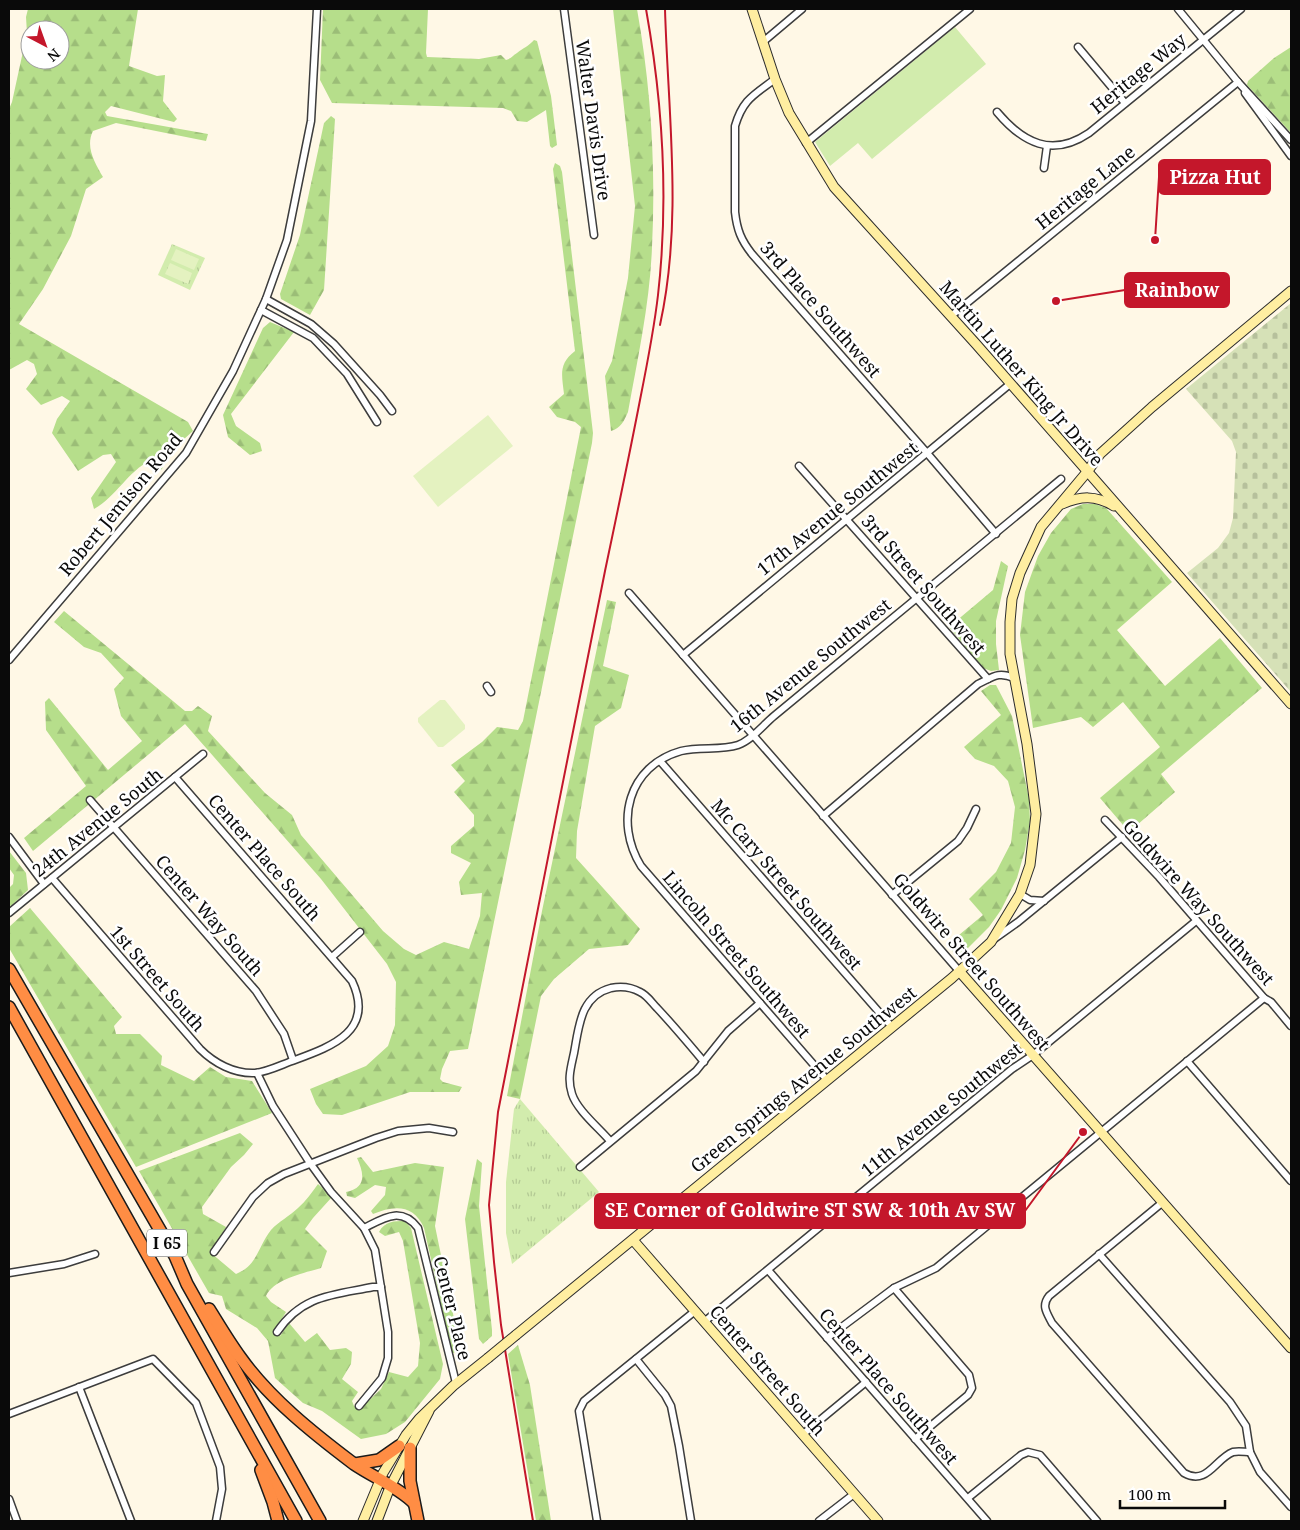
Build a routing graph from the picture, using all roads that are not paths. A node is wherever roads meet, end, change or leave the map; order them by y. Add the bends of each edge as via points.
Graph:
1 (317, 9) edge
2 (564, 9) edge
3 (752, 9) edge
4 (802, 9) edge
5 (970, 9) edge
6 (1178, 9) edge
7 (1241, 9) edge
8 (1203, 40) junction
9 (764, 41) junction
10 (1078, 47) dead end
11 (775, 79) junction
12 (1238, 82) junction
13 (1125, 103) junction
14 (997, 112) dead end
15 (1291, 140) edge
16 (806, 143) junction
17 (1047, 146) junction
18 (1291, 156) edge
19 (1044, 168) dead end
20 (594, 235) dead end
21 (1291, 291) edge
22 (266, 299) junction
23 (261, 310) junction
24 (951, 316) junction
25 (1010, 384) junction
26 (392, 411) dead end
27 (377, 422) dead end
28 (927, 453) junction
29 (798, 466) dead end
30 (1087, 472) junction
31 (1061, 479) dead end
32 (1060, 505) junction
33 (1120, 510) junction
34 (847, 519) junction
35 (996, 534) junction
36 (629, 594) dead end
37 (916, 598) junction
38 (683, 655) junction
39 (9, 660) edge
40 (1014, 678) junction
41 (988, 679) junction
42 (1291, 704) edge
43 (753, 735) junction
44 (203, 754) dead end
45 (660, 761) junction
46 (175, 777) junction
47 (90, 800) dead end
48 (976, 808) dead end
49 (823, 816) junction
50 (1105, 820) dead end
51 (114, 828) junction
52 (9, 837) edge
53 (1122, 837) junction
54 (644, 870) joint
55 (52, 878) junction
56 (44, 884) junction
57 (1020, 894) junction
58 (892, 895) junction
59 (1044, 901) junction
60 (9, 914) edge
61 (1196, 921) junction
62 (360, 932) dead end
63 (991, 942) junction
64 (332, 957) junction
65 (9, 969) edge
66 (960, 972) junction
67 (1264, 998) junction
68 (760, 1003) junction
69 (9, 1007) edge
70 (1291, 1026) edge
71 (892, 1027) junction
72 (1033, 1054) junction
73 (293, 1060) junction
74 (1187, 1061) junction
75 (704, 1062) junction
76 (257, 1073) junction
77 (827, 1080) junction
78 (453, 1132) dead end
79 (1101, 1132) junction
80 (610, 1141) junction
81 (310, 1163) junction
82 (580, 1167) dead end
83 (1291, 1181) edge
84 (1163, 1202) junction
85 (364, 1228) junction
86 (633, 1240) junction
87 (214, 1252) dead end
88 (95, 1254) dead end
89 (1100, 1254) junction
90 (175, 1256) junction
91 (768, 1270) junction
92 (9, 1273) edge
93 (381, 1287) junction
94 (894, 1288) junction
95 (695, 1310) junction
96 (704, 1322) junction
97 (277, 1332) dead end
98 (827, 1338) junction
99 (1291, 1348) edge
100 (636, 1359) junction
101 (866, 1382) junction
102 (456, 1383) junction
103 (80, 1387) junction
104 (359, 1406) dead end
105 (9, 1414) edge
106 (244, 1429) junction
107 (802, 1435) junction
108 (915, 1439) junction
109 (405, 1447) junction
110 (1250, 1452) junction
111 (355, 1464) junction
112 (380, 1480) junction
113 (390, 1487) junction
114 (854, 1494) junction
115 (968, 1498) junction
116 (9, 1499) edge
117 (414, 1503) junction
118 (1291, 1507) edge
119 (17, 1521) edge
120 (131, 1521) edge
121 (216, 1521) edge
122 (278, 1521) edge
123 (296, 1521) edge
124 (320, 1521) edge
125 (363, 1521) edge
126 (376, 1521) edge
127 (418, 1521) edge
128 (597, 1521) edge
129 (691, 1521) edge
130 (819, 1521) edge
131 (878, 1521) edge
132 (987, 1521) edge
133 (1096, 1521) edge

1 - 22 street, Robert Jemison Road via 311,121 287,240
2 - 20 street, Walter Davis Drive
3 - 9 main road, Martin Luther King Jr Drive
4 - 9 street
5 - 16 street
6 - 8 street
7 - 8 street, Heritage Way
8 - 12 street
8 - 13 street, Heritage Way
9 - 11 main road, Martin Luther King Jr Drive
10 - 13 street
11 - 16 main road, Martin Luther King Jr Drive
11 - 28 street, 3rd Place Southwest via 746,101 735,126 735,212 740,239
12 - 15 street
12 - 18 street
12 - 24 street, Heritage Lane
13 - 17 street, Heritage Way via 1083,137 1068,144
14 - 17 street, Heritage Way via 1027,140
16 - 24 main road, Martin Luther King Jr Drive via 834,186
17 - 19 street
21 - 30 main road, Green Springs Avenue Southwest via 1152,407 1100,454
22 - 23 street, Robert Jemison Road
22 - 26 street via 317,328
23 - 27 street via 313,338 347,374
23 - 39 street, Robert Jemison Road via 233,371 186,453
24 - 25 main road, Martin Luther King Jr Drive
25 - 28 street, 17th Avenue Southwest
25 - 30 main road, Martin Luther King Jr Drive
28 - 34 street, 17th Avenue Southwest
28 - 35 street, 3rd Place Southwest
29 - 34 street, 3rd Street Southwest
30 - 32 main road, Green Springs Avenue Southwest
30 - 33 main road, Martin Luther King Jr Drive
31 - 35 street, 16th Avenue Southwest
32 - 33 main road via 1075,498 1097,498
32 - 40 main road, Green Springs Avenue Southwest via 1041,527 1012,599 1010,654
33 - 42 main road, Martin Luther King Jr Drive
34 - 37 street, 3rd Street Southwest
34 - 38 street, 17th Avenue Southwest
35 - 37 street, 16th Avenue Southwest
36 - 38 street, Goldwire Street Southwest
37 - 41 street, 3rd Street Southwest
37 - 43 street, 16th Avenue Southwest
38 - 43 street, Goldwire Street Southwest
40 - 41 street, 3rd Street Southwest via 997,674
40 - 57 main road, Green Springs Avenue Southwest via 1036,814 1030,865
41 - 49 street via 978,684
43 - 45 street, 16th Avenue Southwest via 737,745 683,750
43 - 49 street, Goldwire Street Southwest
44 - 46 street, 24th Avenue South
45 - 54 street, 16th Avenue Southwest via 642,777 628,808 630,843
45 - 71 street, Mc Cary Street Southwest
46 - 51 street, 24th Avenue South
46 - 64 street, Center Place South
47 - 51 street, Center Way South
48 - 58 street via 958,841
49 - 58 street, Goldwire Street Southwest
50 - 53 street, Goldwire Way Southwest
51 - 55 street, 24th Avenue South
51 - 73 street, Center Way South via 256,991 278,1024
52 - 56 street
53 - 59 street, Green Springs Avenue Southwest
53 - 61 street, Goldwire Way Southwest
54 - 68 street, Lincoln Street Southwest
55 - 56 street, 24th Avenue South
55 - 76 street, 1st Street South via 207,1056 225,1067
56 - 60 street, 24th Avenue South
57 - 59 street via 1030,900
57 - 63 main road, Green Springs Avenue Southwest
58 - 66 street, Goldwire Street Southwest
59 - 63 street, Green Springs Avenue Southwest
61 - 67 street, Goldwire Way Southwest
61 - 72 street, 11th Avenue Southwest
62 - 64 street
63 - 66 main road, Green Springs Avenue Southwest
64 - 73 street, Center Place South via 356,988 356,1019 347,1034 334,1044
65 - 90 highway, I 65
66 - 71 main road, Green Springs Avenue Southwest
66 - 72 main road, Goldwire Street Southwest
67 - 70 street, Goldwire Way Southwest
67 - 74 street
68 - 75 street via 724,1035
68 - 77 street, Lincoln Street Southwest
69 - 106 highway, I 65
71 - 77 main road, Green Springs Avenue Southwest
72 - 79 main road, Goldwire Street Southwest
72 - 91 street, 11th Avenue Southwest
73 - 76 street, Center Place South
74 - 79 street
74 - 83 street
75 - 80 street
75 - 80 street via 641,992 617,987 594,996 581,1018 570,1082 572,1095 578,1104
76 - 81 street via 273,1106
77 - 86 main road, Green Springs Avenue Southwest
78 - 81 street via 429,1128 398,1131
79 - 84 main road, Goldwire Street Southwest
79 - 94 street via 936,1268
80 - 82 street
81 - 85 street
81 - 87 street via 274,1178 260,1190
84 - 89 street
84 - 99 main road, Goldwire Street Southwest
85 - 93 street via 375,1250
85 - 102 street, Center Place via 388,1216 402,1216 418,1228
86 - 95 main road, Center Street South
86 - 102 main road, Green Springs Avenue Southwest, bridge
88 - 92 street via 64,1264
89 - 110 street via 1230,1402 1246,1426
89 - 110 street via 1045,1301 1044,1309 1052,1323 1184,1473 1200,1477 1233,1452
90 - 111 highway via 241,1358 260,1381 297,1419
90 - 124 highway, I 65 via 187,1284
91 - 96 street, 11th Avenue Southwest
91 - 98 street, Center Place Southwest
93 - 97 street via 310,1301 292,1313
93 - 104 street via 388,1332 388,1358 382,1378
94 - 98 street
94 - 108 street via 969,1375 972,1388 968,1395
95 - 96 main road, Center Street South
95 - 100 street
96 - 107 main road, Center Street South
98 - 101 street, Center Place Southwest
100 - 128 street via 584,1401 579,1411
100 - 129 street via 671,1406
101 - 107 street
101 - 108 street, Center Place Southwest
102 - 109 main road, Green Springs Avenue Southwest via 410,1429
103 - 105 street
103 - 120 street
103 - 121 street via 153,1359 196,1403 220,1466 222,1489
106 - 122 highway
106 - 123 highway, I 65
107 - 114 main road, Center Street South
108 - 115 street, Center Place Southwest
109 - 111 highway via 379,1460
109 - 112 main road
109 - 113 main road
109 - 117 highway
110 - 118 street via 1260,1472
111 - 112 highway
112 - 113 highway
112 - 125 main road
113 - 117 highway
113 - 126 main road
114 - 130 street
114 - 131 main road, Center Street South
115 - 132 street, Center Place Southwest
115 - 133 street via 1021,1454 1028,1452 1040,1455
116 - 119 street
117 - 127 highway

